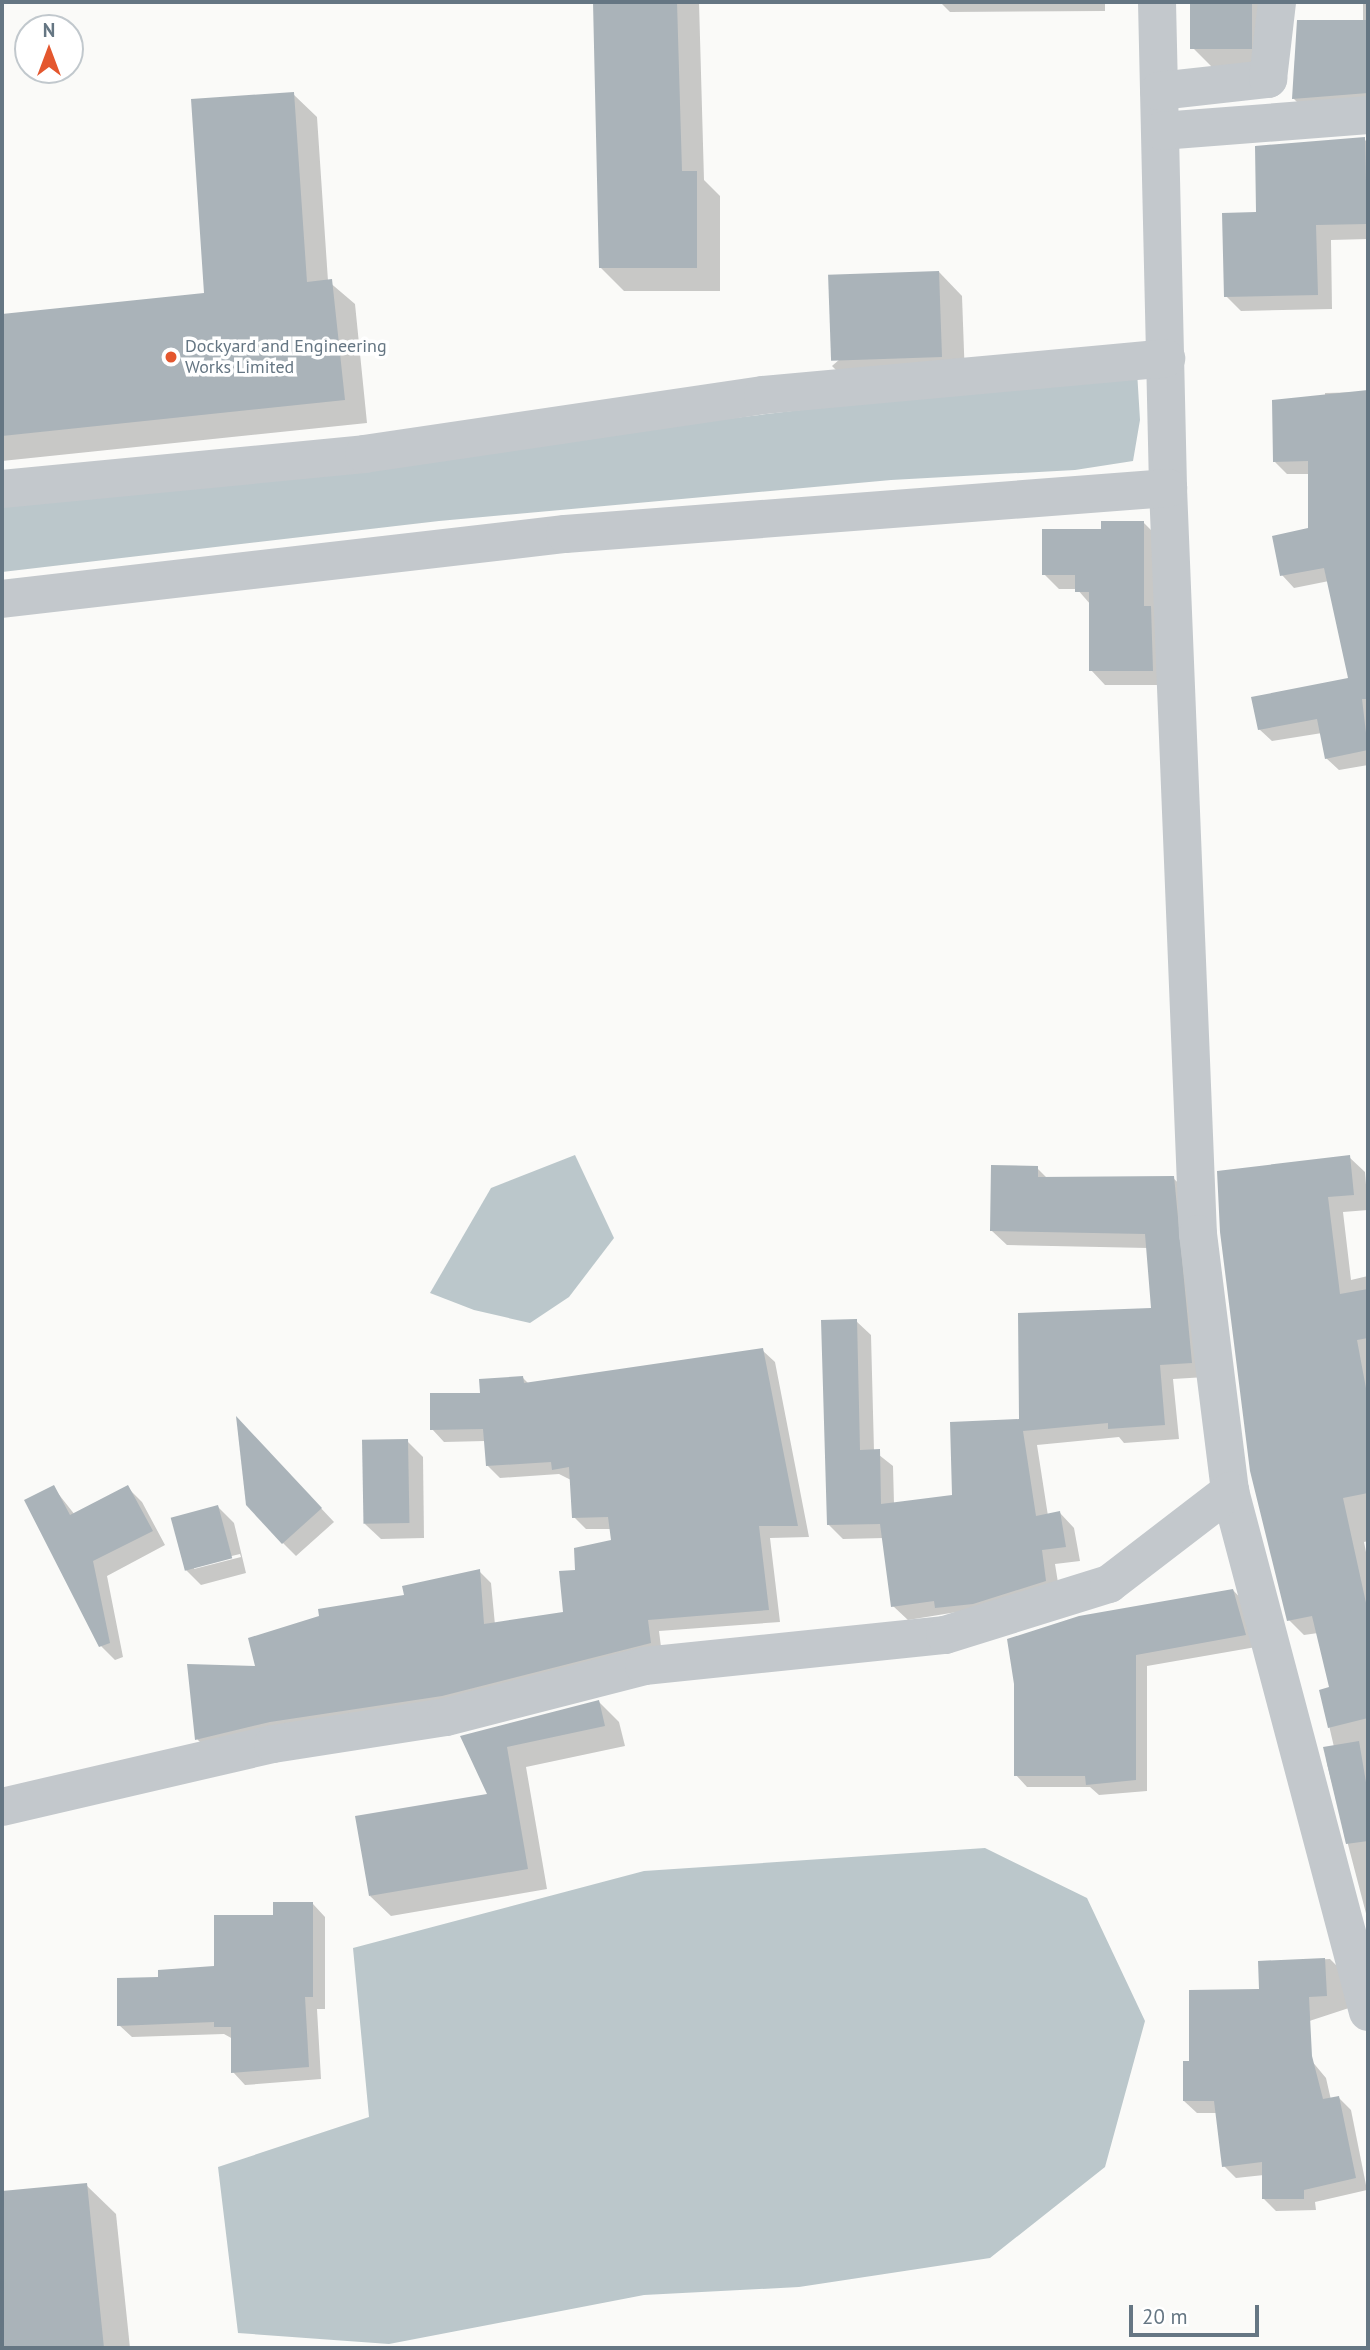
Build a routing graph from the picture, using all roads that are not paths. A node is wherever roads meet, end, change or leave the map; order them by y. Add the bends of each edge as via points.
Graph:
1 (1157, 2) edge
2 (1277, 2) edge
3 (1159, 91) junction
4 (1368, 115) edge
5 (1161, 131) junction
6 (1166, 358) junction
7 (1168, 488) junction
8 (2, 489) edge
9 (2, 599) edge
10 (1230, 1491) junction
11 (2, 1807) edge
12 (1368, 2012) edge

1 - 3 street
2 - 3 street via 1268,79
3 - 5 street
4 - 5 street
5 - 6 street
6 - 7 street
6 - 8 street via 763,395 364,454
7 - 9 street via 565,534
7 - 10 street via 1198,1234
10 - 11 street via 1109,1584 945,1635 644,1667 446,1717 260,1746
10 - 12 street

